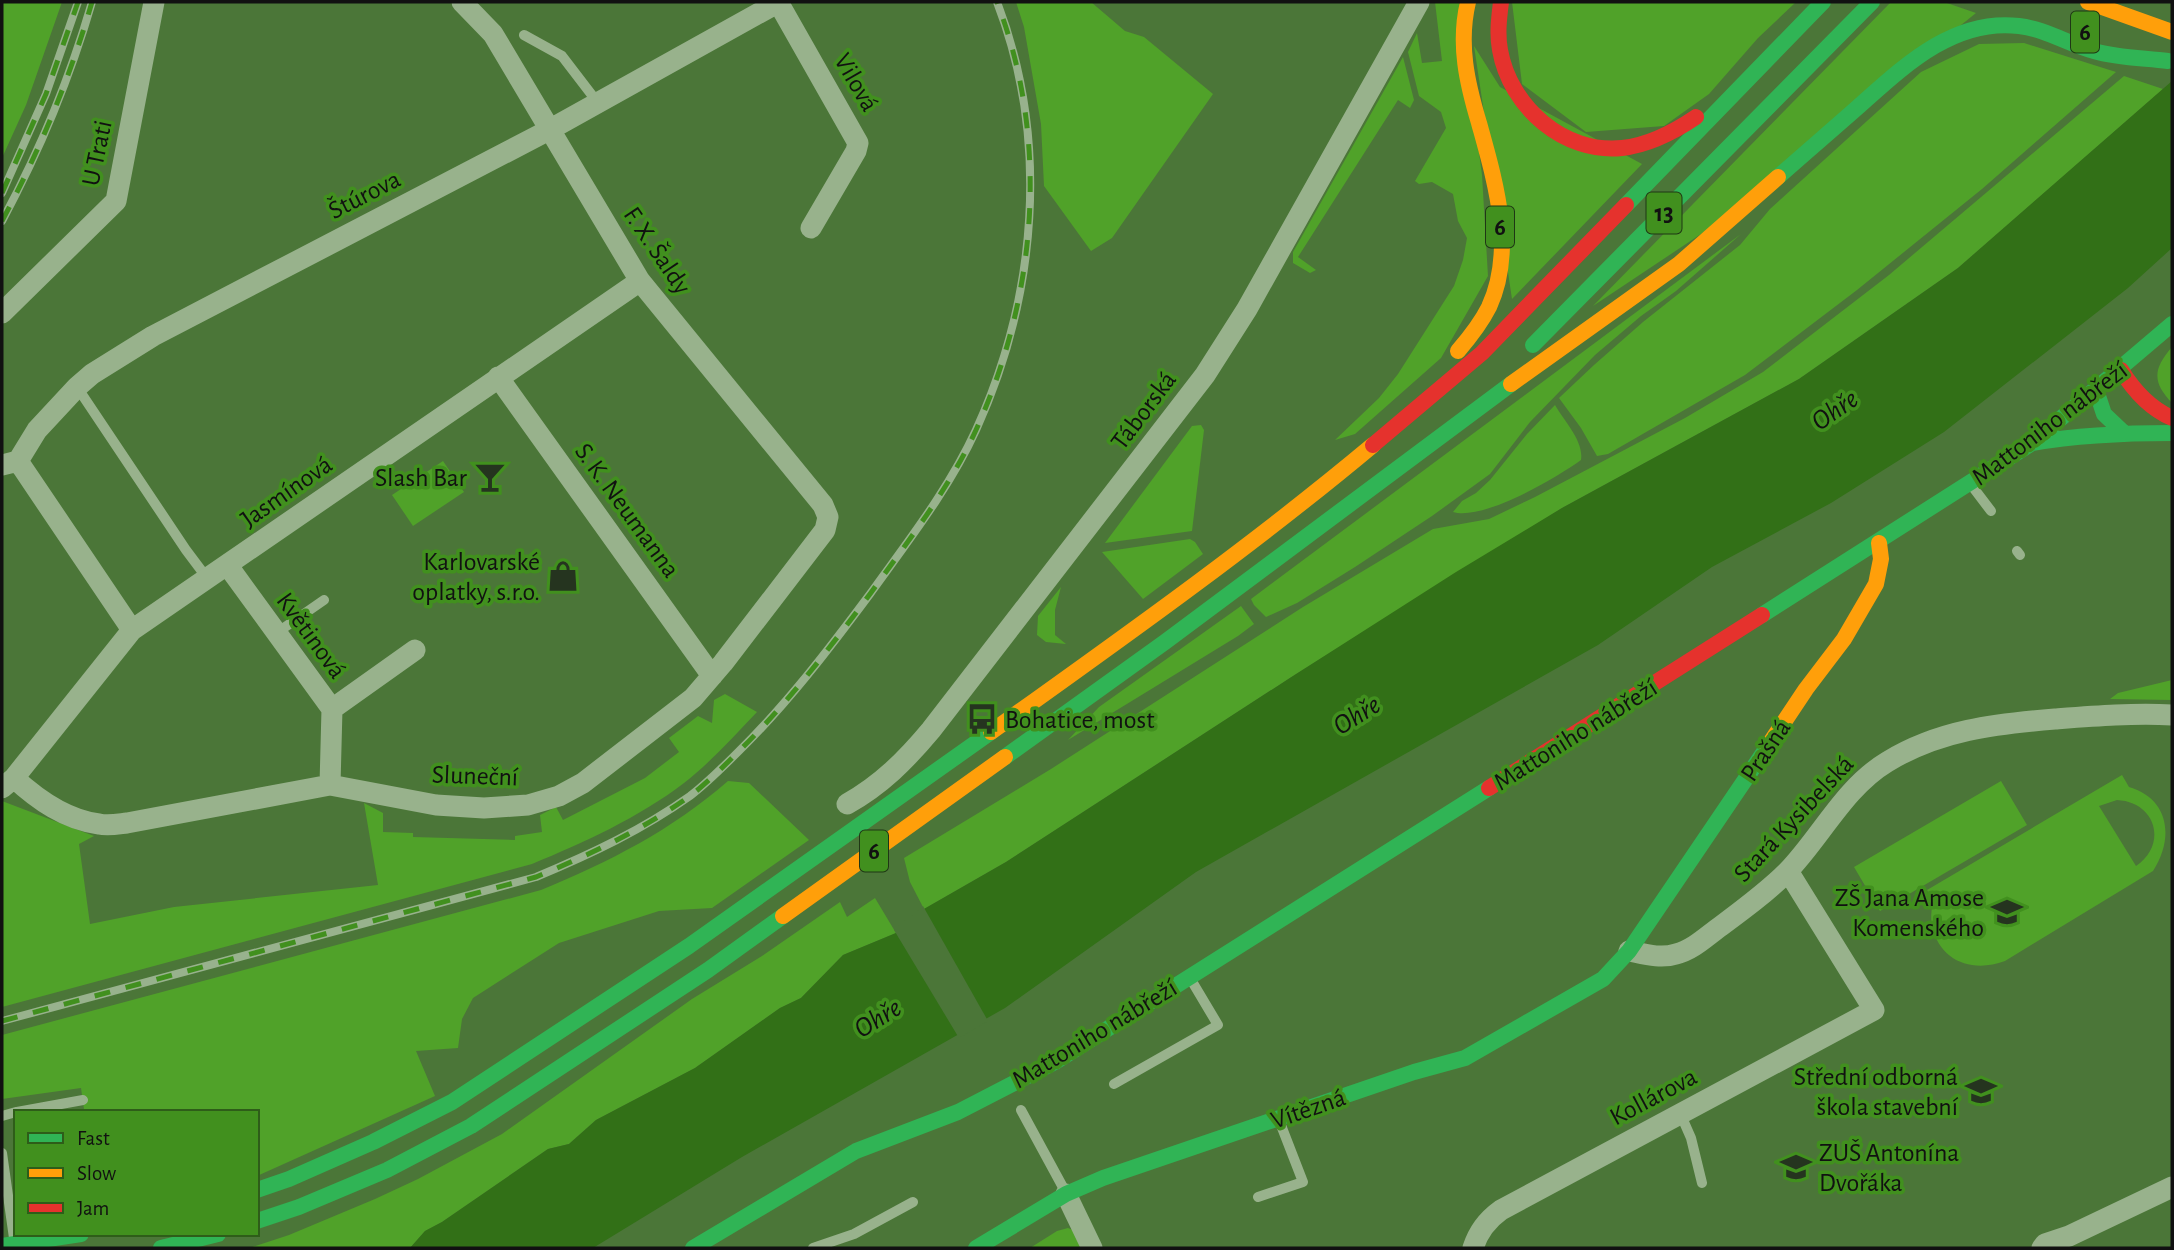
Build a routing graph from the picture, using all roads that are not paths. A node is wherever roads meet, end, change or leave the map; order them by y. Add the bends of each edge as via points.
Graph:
1 (154, 2) edge
2 (462, 2) edge
3 (779, 2) edge
4 (1419, 2) edge
5 (1468, 2) edge
6 (1501, 2) edge
7 (1823, 2) edge
8 (1872, 2) edge
9 (2088, 2) edge
10 (2133, 2) edge
11 (2028, 11) dead end
12 (2172, 25) edge
13 (2172, 32) edge
14 (524, 35) dead end
15 (1770, 55) junction
16 (2170, 62) edge
17 (598, 103) junction
18 (549, 130) junction
19 (811, 228) dead end
20 (640, 281) junction
21 (2, 313) edge
22 (2172, 324) edge
23 (2121, 370) junction
24 (498, 377) junction
25 (77, 387) junction
26 (2096, 390) junction
27 (2172, 418) edge
28 (1399, 424) junction
29 (1455, 424) junction
30 (2123, 432) junction
31 (2172, 433) edge
32 (2032, 443) junction
33 (10, 463) edge
34 (1970, 484) junction
35 (1991, 511) dead end
36 (828, 517) joint
37 (1879, 543) junction
38 (228, 566) junction
39 (206, 580) junction
40 (324, 600) dead end
41 (132, 630) junction
42 (275, 634) junction
43 (415, 650) dead end
44 (712, 676) junction
45 (332, 709) junction
46 (2172, 715) edge
47 (8, 783) edge
48 (330, 785) junction
49 (847, 804) dead end
50 (1788, 871) junction
51 (1629, 951) junction
52 (1189, 976) junction
53 (1114, 1084) dead end
54 (83, 1100) dead end
55 (27, 1110) edge
56 (1021, 1110) dead end
57 (1680, 1113) junction
58 (1278, 1118) junction
59 (2, 1153) edge
60 (1702, 1184) dead end
61 (2172, 1187) edge
62 (259, 1188) edge
63 (1066, 1194) junction
64 (1258, 1197) dead end
65 (913, 1202) dead end
66 (259, 1220) edge
67 (68, 1236) edge
68 (210, 1236) edge
69 (1006, 1240) edge
70 (8, 1245) edge
71 (2039, 1247) edge
72 (161, 1248) edge
73 (693, 1248) edge
74 (813, 1248) edge
75 (976, 1248) edge
76 (1092, 1248) edge
77 (1473, 1248) edge

1 - 21 street, U Trati via 116,201
2 - 18 street, F. X. Šaldy via 493,34
3 - 17 street, Štúrova
3 - 19 street, Vilová via 858,143
4 - 49 street, Táborská via 1274,262 1205,375 906,760 872,790
5 - 28 main road, 6 via 1463,43 1467,83 1500,215 1497,278 1491,303 1478,325
6 - 15 main road via 1499,49 1519,102 1564,139 1597,148 1625,148 1672,133
7 - 15 main road, 13
8 - 29 main road, 13
9 - 13 main road, 6
10 - 12 main road
11 - 16 main road, 6
14 - 17 lane via 562,56
15 - 28 main road, 13 via 1482,353
16 - 29 main road, 6 via 2096,51 2033,28 2000,25 1967,30 1936,43 1679,264
17 - 18 street, Štúrova
18 - 20 street, F. X. Šaldy
18 - 25 street, Štúrova via 153,336
20 - 24 street, Jasmínová
20 - 36 street, F. X. Šaldy via 823,505
22 - 23 main road, Mattoniho nábřeží
23 - 26 main road, Mattoniho nábřeží
23 - 27 main road via 2151,408
24 - 38 street, Jasmínová
24 - 44 street, S. K. Neumanna
25 - 33 street, Štúrova
25 - 39 lane
26 - 30 main road via 2104,416
26 - 32 main road, Mattoniho nábřeží
28 - 62 main road, 6 via 1147,620 689,946 452,1102 373,1142
29 - 66 main road, 6 via 1164,642 708,970 471,1126 387,1170
30 - 31 main road
30 - 32 main road
32 - 34 main road, Mattoniho nábřeží
33 - 41 street
34 - 35 lane
34 - 37 main road, Mattoniho nábřeží
36 - 44 street, Sluneční via 825,530
37 - 51 main road, Prašná via 1876,584 1844,639
37 - 52 main road, Mattoniho nábřeží
38 - 39 street, Jasmínová
38 - 42 street, Květinová
39 - 41 street, Jasmínová
40 - 42 lane
41 - 47 street, Jasmínová
42 - 45 street, Květinová
43 - 45 street
44 - 48 street, Sluneční via 693,698 583,783 543,802 484,808
45 - 48 street, Květinová
46 - 50 street, Stará Kysibelská via 2127,713 1993,724 1921,745 1858,783
47 - 48 street, Sluneční via 70,816 99,824 127,823
50 - 51 street, Stará Kysibelská via 1692,947 1676,955
50 - 57 street, Kollárova via 1874,1010
51 - 58 main road, Vítězná via 1603,979 1465,1058
52 - 53 lane via 1218,1025
52 - 73 main road, Mattoniho nábřeží via 1055,1062 958,1112 856,1151 721,1236
54 - 55 lane
56 - 63 lane
57 - 60 lane via 1692,1138
57 - 77 street, Kollárova via 1501,1210 1490,1218
58 - 63 main road, Vítězná
58 - 64 lane via 1303,1182
59 - 70 lane
61 - 71 street
63 - 69 main road, Vítězná
63 - 76 street
65 - 74 lane via 854,1234
67 - 70 main road
68 - 72 main road
69 - 75 main road, Vítězná

